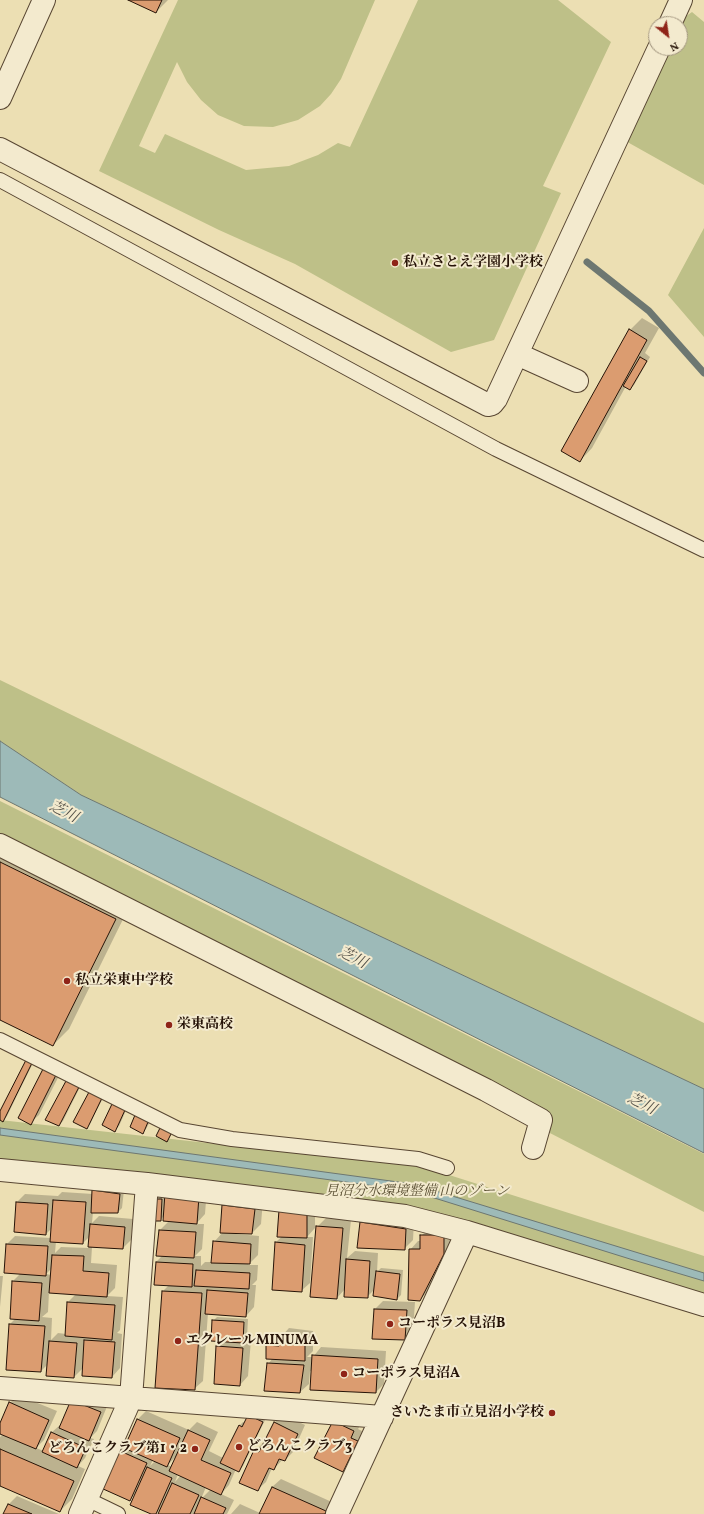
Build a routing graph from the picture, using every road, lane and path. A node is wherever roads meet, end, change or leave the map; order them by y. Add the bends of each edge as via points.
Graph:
1 (44, 0) edge
2 (681, 0) edge
3 (674, 16) edge
4 (655, 56) edge
5 (0, 98) edge
6 (0, 149) edge
7 (0, 180) edge
8 (517, 354) junction
9 (577, 381) dead end
10 (704, 550) edge
11 (0, 845) edge
12 (0, 1040) edge
13 (533, 1148) dead end
14 (447, 1168) dead end
15 (0, 1170) edge
16 (148, 1184) junction
17 (467, 1232) junction
18 (704, 1305) edge
19 (0, 1388) edge
20 (131, 1398) junction
21 (382, 1417) junction
22 (84, 1506) edge
23 (118, 1514) edge
24 (337, 1514) edge

1 - 5 street
2 - 3 street
4 - 8 street
6 - 8 street via 488,405 496,399
7 - 10 lane via 496,449
8 - 9 street
11 - 13 street via 542,1120
12 - 14 lane via 180,1130 418,1159
15 - 16 street
16 - 17 street via 405,1216
16 - 20 street
17 - 18 street
17 - 21 street
19 - 20 street
20 - 21 street
20 - 22 street
21 - 24 street
22 - 23 lane

